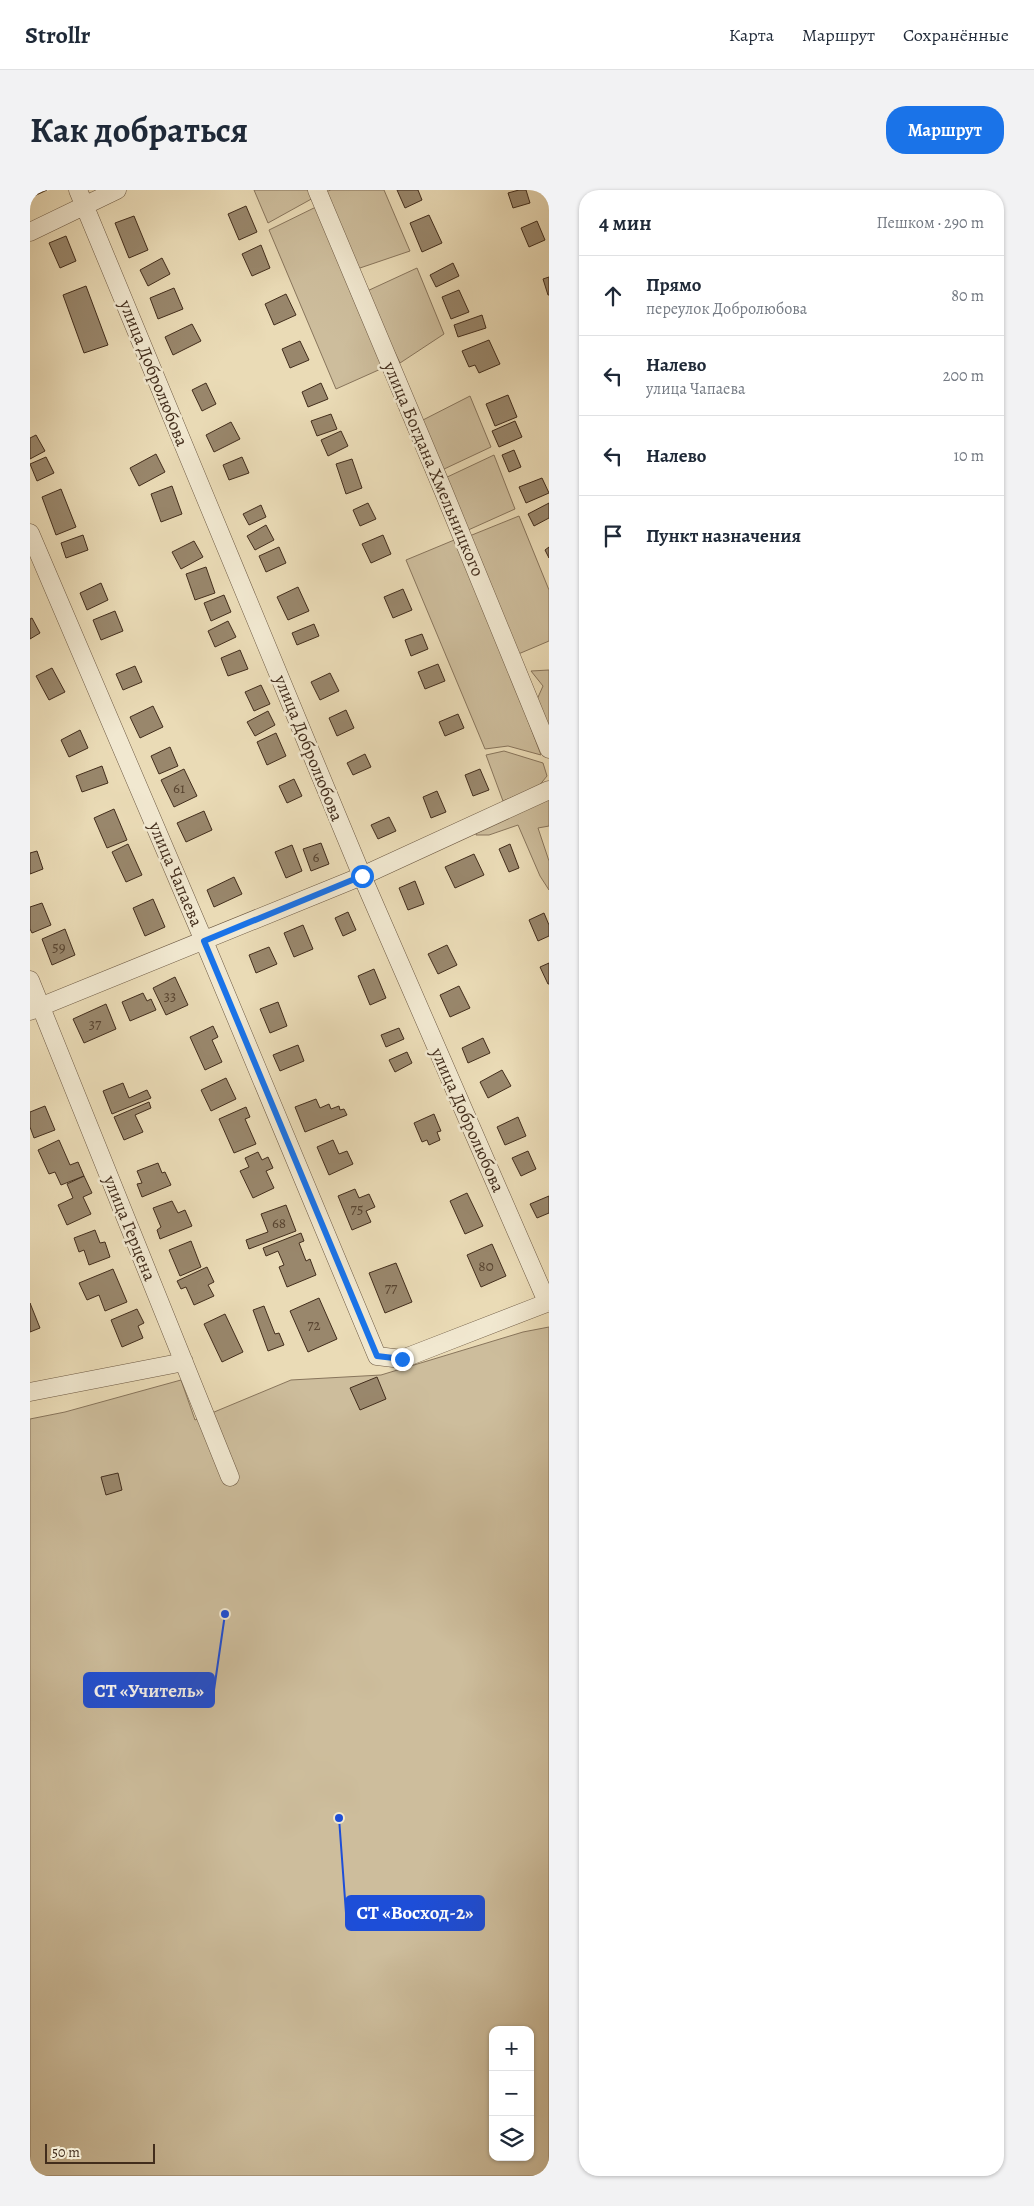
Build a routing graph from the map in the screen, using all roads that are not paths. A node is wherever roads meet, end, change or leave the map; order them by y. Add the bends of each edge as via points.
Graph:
1 (117, 190) edge
2 (317, 190) edge
3 (82, 198) edge
4 (30, 232) edge
5 (30, 532) edge
6 (549, 750) edge
7 (549, 790) edge
8 (362, 876) junction
9 (204, 941) junction
10 (30, 980) edge
11 (36, 1008) edge
12 (548, 1302) edge
13 (184, 1362) junction
14 (30, 1392) edge
15 (230, 1477) dead end

1 - 3 street
2 - 6 street, улица Богдана Хмельницкого
3 - 4 street
3 - 8 street, улица Добролюбова
5 - 9 street, улица Чапаева
7 - 8 street
8 - 9 street
8 - 12 street, улица Добролюбова
9 - 11 street
9 - 12 street, улица Чапаева via 377,1356 402,1359
10 - 11 street, улица Герцена
11 - 13 street, улица Герцена
13 - 14 street
13 - 15 street, улица Герцена

